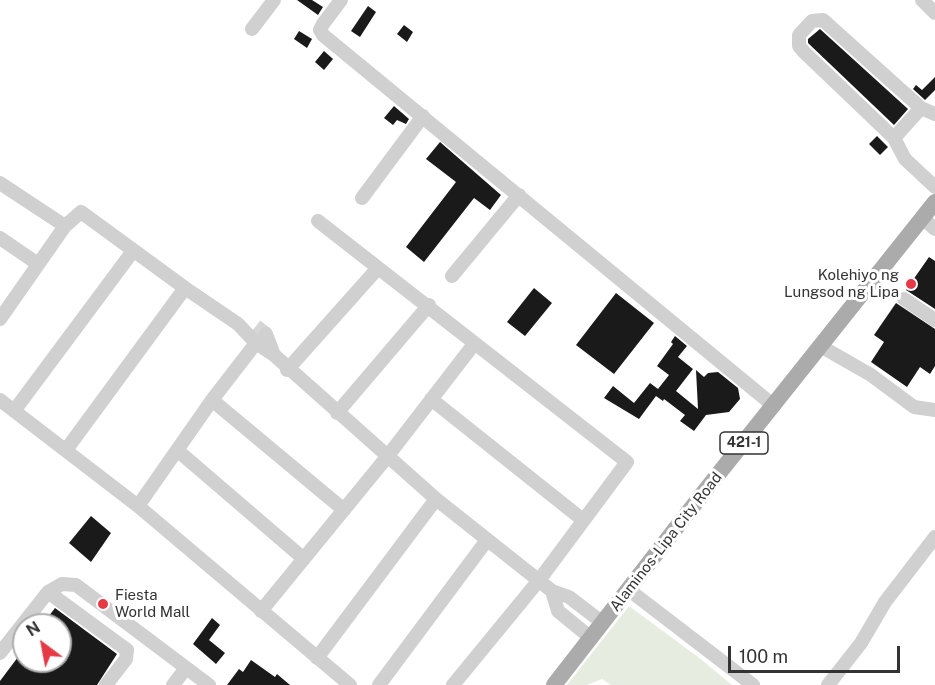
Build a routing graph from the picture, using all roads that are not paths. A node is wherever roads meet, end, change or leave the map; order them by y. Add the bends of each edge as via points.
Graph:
1 (273, 0) edge
2 (341, 0) edge
3 (922, 0) edge
4 (935, 13) edge
5 (252, 29) dead end
6 (921, 108) junction
7 (935, 114) edge
8 (423, 117) junction
9 (894, 138) junction
10 (0, 183) edge
11 (935, 187) edge
12 (519, 195) junction
13 (362, 198) dead end
14 (935, 202) edge
15 (318, 221) dead end
16 (929, 224) edge
17 (65, 226) junction
18 (0, 238) edge
19 (133, 251) junction
20 (38, 264) junction
21 (378, 268) junction
22 (452, 276) dead end
23 (185, 288) junction
24 (904, 299) dead end
25 (429, 305) junction
26 (1, 314) edge
27 (935, 320) edge
28 (259, 334) junction
29 (474, 344) junction
30 (822, 347) junction
31 (287, 370) junction
32 (431, 399) junction
33 (0, 400) edge
34 (212, 400) junction
35 (774, 406) junction
36 (14, 411) junction
37 (934, 411) edge
38 (337, 413) junction
39 (66, 450) junction
40 (177, 450) junction
41 (387, 457) junction
42 (436, 499) junction
43 (138, 506) junction
44 (344, 510) junction
45 (583, 520) junction
46 (935, 537) edge
47 (487, 540) junction
48 (303, 559) junction
49 (540, 579) junction
50 (629, 590) junction
51 (552, 591) junction
52 (48, 592) junction
53 (261, 611) junction
54 (603, 623) junction
55 (591, 638) junction
56 (0, 652) edge
57 (317, 657) junction
58 (186, 668) junction
59 (106, 685) edge
60 (173, 685) edge
61 (209, 685) edge
62 (350, 685) edge
63 (379, 685) edge
64 (453, 685) edge
65 (554, 685) edge
66 (753, 685) edge
67 (828, 685) edge

1 - 5 street
2 - 8 street via 320,30
3 - 4 street
6 - 7 street
6 - 9 street
6 - 9 street via 828,22 812,21 799,35 799,46 804,52
8 - 12 street
8 - 13 street
9 - 11 street via 905,159
10 - 17 street
12 - 22 street
12 - 35 street
14 - 16 main road, Alaminos-Lipa City Road / 421-1
15 - 21 street
16 - 30 main road, Alaminos-Lipa City Road / 421-1
17 - 19 street via 81,212
17 - 20 street
18 - 20 street
19 - 23 street
19 - 36 street
20 - 26 street
21 - 25 street
21 - 31 street
23 - 28 street
23 - 39 street
24 - 27 street
25 - 29 street
25 - 38 street
28 - 31 street
28 - 34 street
29 - 32 street
29 - 45 street via 627,462
30 - 35 main road, Alaminos-Lipa City Road / 421-1
30 - 37 street via 871,375 914,407
31 - 38 street
32 - 41 street
32 - 45 street
33 - 36 street
34 - 40 street
34 - 44 street
35 - 50 main road, Alaminos-Lipa City Road / 421-1
36 - 39 street
38 - 41 street
39 - 43 street
40 - 43 street
40 - 48 street
41 - 42 street
41 - 44 street
42 - 47 street
42 - 57 street
43 - 53 street
44 - 48 street
45 - 49 street
46 - 67 street
47 - 49 street
47 - 63 street
48 - 53 street
49 - 51 street
49 - 64 street
50 - 54 main road, Alaminos-Lipa City Road / 421-1
50 - 66 street
51 - 54 street via 569,597
51 - 55 street via 558,611
52 - 56 street
52 - 58 street via 62,584 76,585
52 - 59 street via 127,650 126,659
53 - 57 street
54 - 55 main road, Alaminos-Lipa City Road / 421-1
55 - 65 main road, Alaminos-Lipa City Road / 421-1
57 - 62 street
58 - 60 street
58 - 61 street

